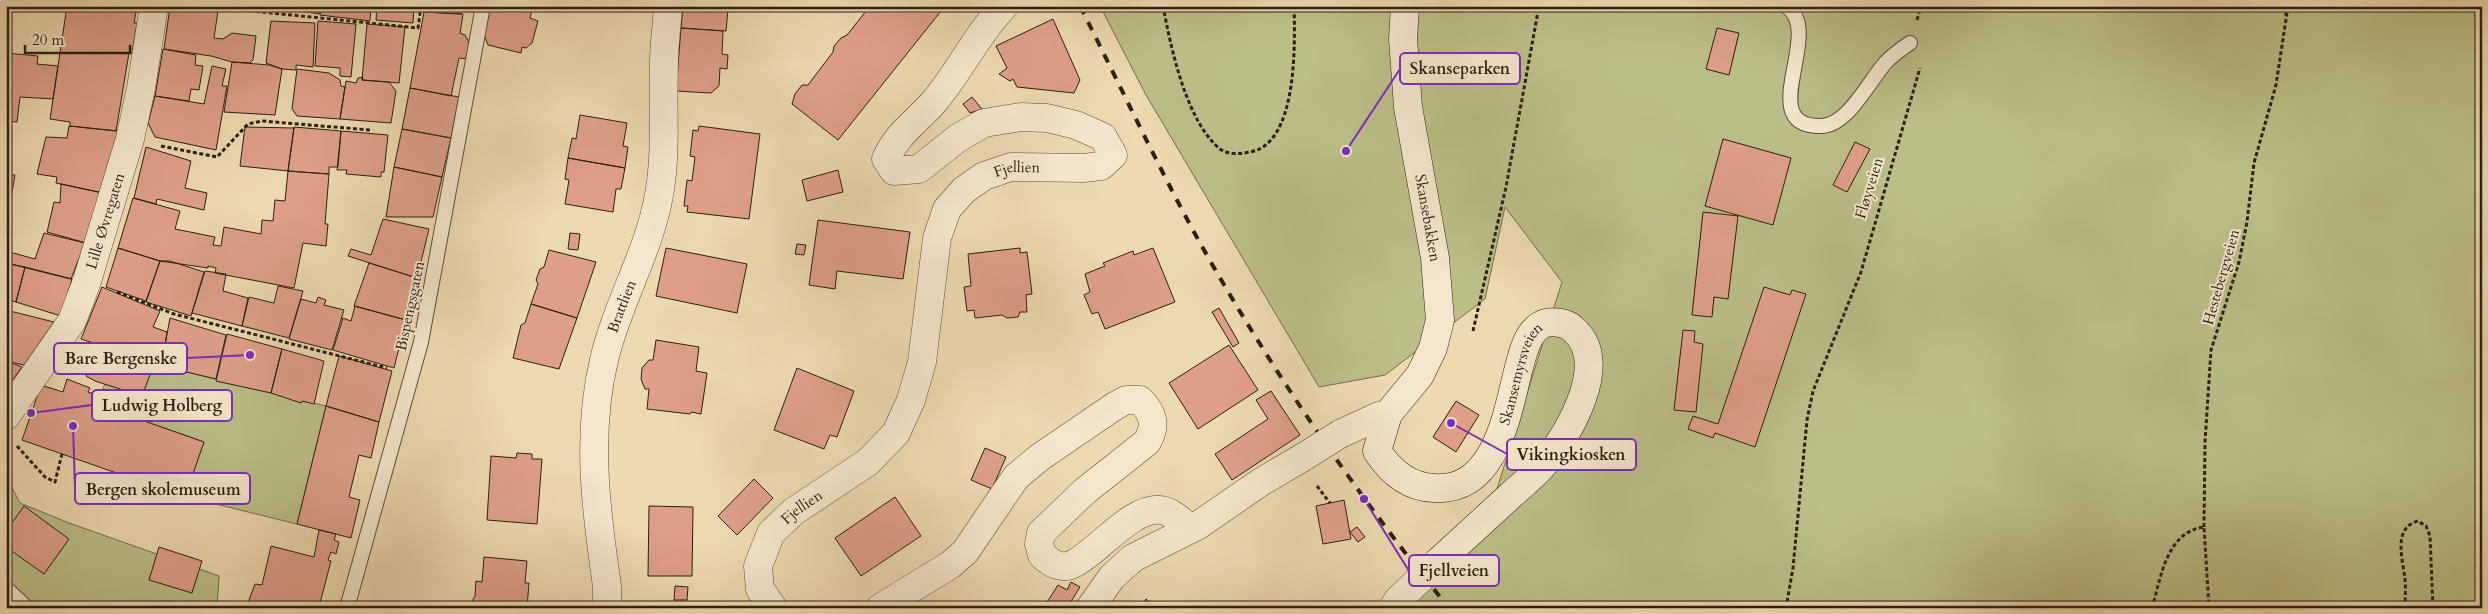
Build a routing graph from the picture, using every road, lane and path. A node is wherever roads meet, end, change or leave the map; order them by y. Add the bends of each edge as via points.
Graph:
1 (154, 6) edge
2 (204, 6) edge
3 (421, 6) edge
4 (483, 6) edge
5 (668, 6) edge
6 (1004, 6) edge
7 (1163, 6) edge
8 (1294, 6) edge
9 (1405, 6) edge
10 (1539, 6) edge
11 (1786, 6) edge
12 (2284, 6) edge
13 (2288, 6) edge
14 (2286, 18) junction
15 (1910, 43) joint
16 (370, 130) dead end
17 (157, 145) dead end
18 (114, 291) dead end
19 (1471, 335) dead end
20 (411, 376) junction
21 (1388, 414) junction
22 (6, 416) edge
23 (62, 454) dead end
24 (28, 459) dead end
25 (2204, 527) junction
26 (1190, 529) junction
27 (6, 588) edge
28 (169, 601) dead end
29 (24, 605) dead end
30 (168, 608) edge
31 (347, 608) edge
32 (607, 608) edge
33 (773, 608) edge
34 (880, 608) edge
35 (1090, 608) edge
36 (1393, 608) edge
37 (1786, 608) edge
38 (2152, 608) edge
39 (2209, 608) edge
40 (2405, 608) edge
41 (2433, 608) edge

1 - 22 street, Lille Øvregaten via 130,139 87,281 72,321
2 - 3 path via 418,28
4 - 20 lane, Bispengsgaten via 421,342
5 - 32 street, Brattlien via 663,167 659,197 610,341 595,409 593,442
6 - 33 street, Fjellien via 933,103 892,144 886,159 894,171 919,169 958,138 984,123 1021,117 1047,118 1076,125 1103,137 1113,155 1101,166 1011,167 984,176 970,185 947,209 937,238 922,362 911,400 896,433 868,462 793,512 772,532 758,566 760,589
7 - 8 path via 1175,62 1192,108 1220,149 1240,154 1263,147 1280,127 1291,90
9 - 21 street, Skansebakken via 1402,39 1408,108 1435,258 1440,320 1433,348 1420,375
10 - 19 path via 1506,187 1478,317
11 - 15 lane via 1796,17 1800,38 1789,90 1791,105 1796,118 1804,125 1828,126 1840,119 1886,63
12 - 14 path
13 - 14 path, Hestebergveien
14 - 25 path, Hestebergveien via 2276,85 2254,163 2248,222 2239,262 2211,350
15 - 37 path, Fløyveien via 1918,50 1921,64 1912,97 1861,272 1812,398 1807,420 1793,568
16 - 17 path via 262,121 248,124 218,157
18 - 20 path via 174,314
20 - 31 lane, Bispengsgaten
21 - 26 street, bridge via 1340,434
21 - 36 street, Skansemyrsveien, bridge via 1376,451 1388,468 1424,488 1449,489 1483,468 1495,449 1531,332 1542,324 1558,322 1571,327 1582,337 1589,356 1588,379 1564,438 1543,465
23 - 24 path via 56,482 45,477
25 - 38 path via 2183,535 2170,551
25 - 39 path, Hestebergveien
26 - 34 street via 1173,514 1161,510 1145,512 1073,565 1056,565 1042,555 1039,544 1042,533 1085,491 1146,442 1152,432 1154,423 1149,409 1140,400 1126,400 1072,433 1016,477 965,552 950,565
26 - 35 street via 1133,558 1112,577
27 - 29 lane
28 - 30 path
40 - 41 path via 2400,546 2403,531 2410,523 2418,521 2426,526 2430,536

